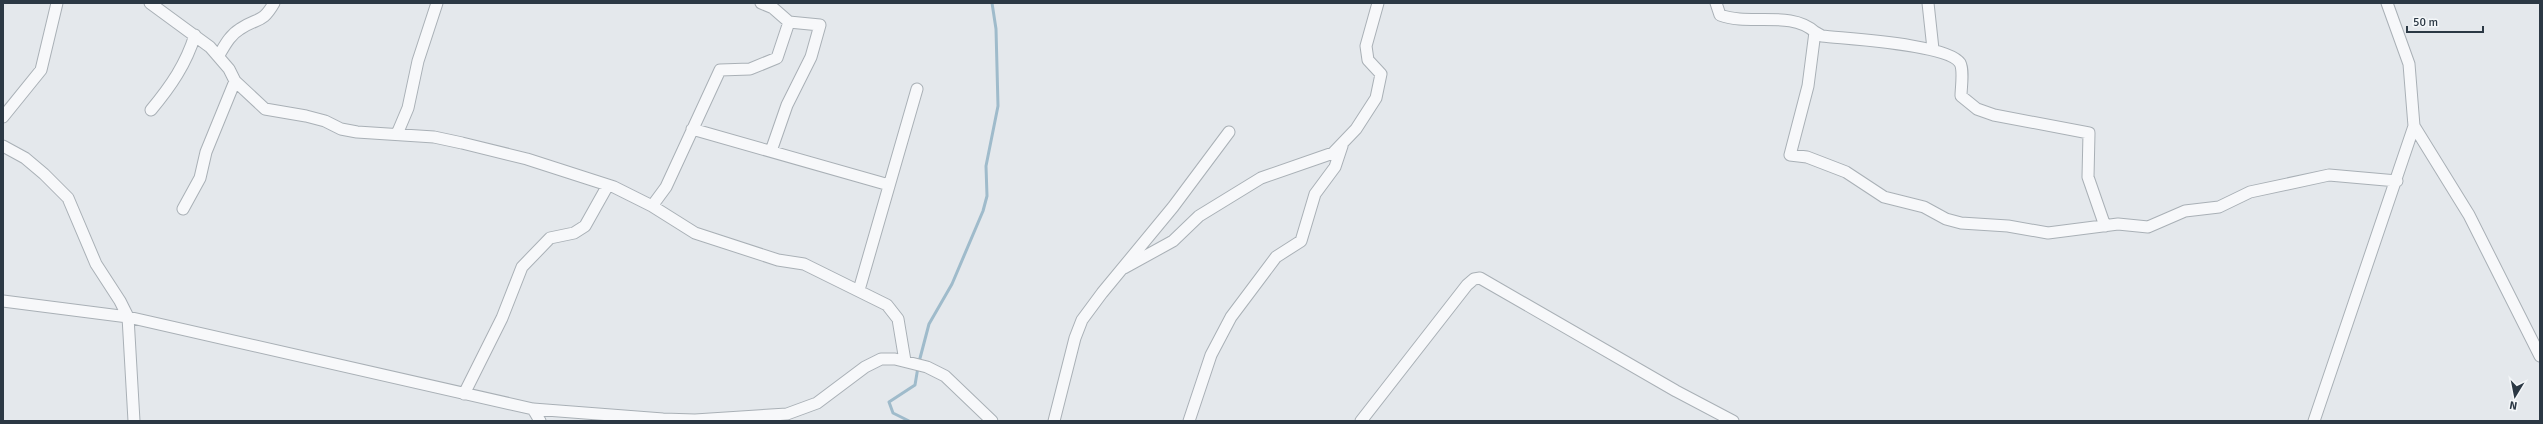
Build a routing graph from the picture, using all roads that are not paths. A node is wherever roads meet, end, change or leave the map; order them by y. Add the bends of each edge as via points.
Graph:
1 (57, 3) edge
2 (150, 3) edge
3 (274, 3) edge
4 (437, 3) edge
5 (761, 3) edge
6 (1378, 3) edge
7 (1716, 3) edge
8 (1928, 3) edge
9 (2387, 3) edge
10 (789, 22) junction
11 (1815, 32) junction
12 (195, 35) junction
13 (1933, 49) junction
14 (219, 55) junction
15 (234, 81) junction
16 (917, 89) dead end
17 (151, 110) dead end
18 (3, 117) edge
19 (2414, 126) junction
20 (692, 129) junction
21 (1229, 132) dead end
22 (397, 134) junction
23 (1344, 142) junction
24 (3, 146) edge
25 (771, 151) junction
26 (2397, 181) junction
27 (608, 185) junction
28 (889, 185) junction
29 (652, 206) junction
30 (182, 210) dead end
31 (2105, 226) junction
32 (1124, 268) junction
33 (859, 290) junction
34 (3, 301) edge
35 (128, 317) junction
36 (2540, 356) edge
37 (910, 363) junction
38 (464, 394) junction
39 (533, 409) junction
40 (695, 420) edge
41 (134, 421) edge
42 (540, 421) edge
43 (992, 421) edge
44 (1054, 421) edge
45 (1189, 421) edge
46 (1361, 421) edge
47 (1733, 421) edge
48 (2314, 421) edge

1 - 18 street via 41,70
2 - 12 street
3 - 14 street via 266,16 241,28 230,37
4 - 22 street via 418,61 408,108
5 - 10 street via 773,8
6 - 23 street via 1366,46 1368,60 1381,74 1376,98 1356,129
7 - 11 street via 1720,15 1731,19 1773,19 1808,26
8 - 13 street
9 - 19 street via 2409,64
10 - 20 street via 777,58 750,69 720,70
10 - 25 street via 820,25 811,57 787,105
11 - 13 street via 1822,36
11 - 31 street via 1804,106 1790,155 1807,157 1846,172 1884,197 1924,207 1946,219 1961,223 2008,226 2048,233
12 - 14 street
12 - 17 street via 189,55 173,84
13 - 31 street via 1954,56 1961,64 1961,96 1977,109 1994,115 2089,133 2088,177
14 - 15 street
15 - 22 street via 265,109 318,119 349,131
15 - 30 street via 206,152 200,178
16 - 28 street
19 - 26 street
19 - 36 street via 2469,215
20 - 25 street
20 - 29 street via 666,187
21 - 32 street
22 - 27 street via 434,137 462,143 527,159
23 - 32 street via 1333,153 1261,178 1199,216 1173,241
23 - 45 street via 1335,167 1315,194 1301,241 1276,257 1231,317 1211,355
24 - 35 street via 25,158 68,198 96,264 112,285
25 - 28 street
26 - 31 street via 2329,175 2250,192 2220,207 2184,211 2148,227 2118,224
26 - 48 street
27 - 29 street
27 - 38 street via 585,226 574,233 550,238 522,267 502,318
28 - 33 street
29 - 33 street via 695,233 778,260 804,264
32 - 44 street via 1082,320
33 - 37 street via 887,305 898,319
34 - 35 street
35 - 38 street
35 - 41 street
37 - 40 street via 881,359 845,380 817,403 787,414
37 - 43 street via 944,376
38 - 39 street
39 - 40 street
39 - 42 street
46 - 47 street via 1467,285 1480,278 1676,392 1718,411

